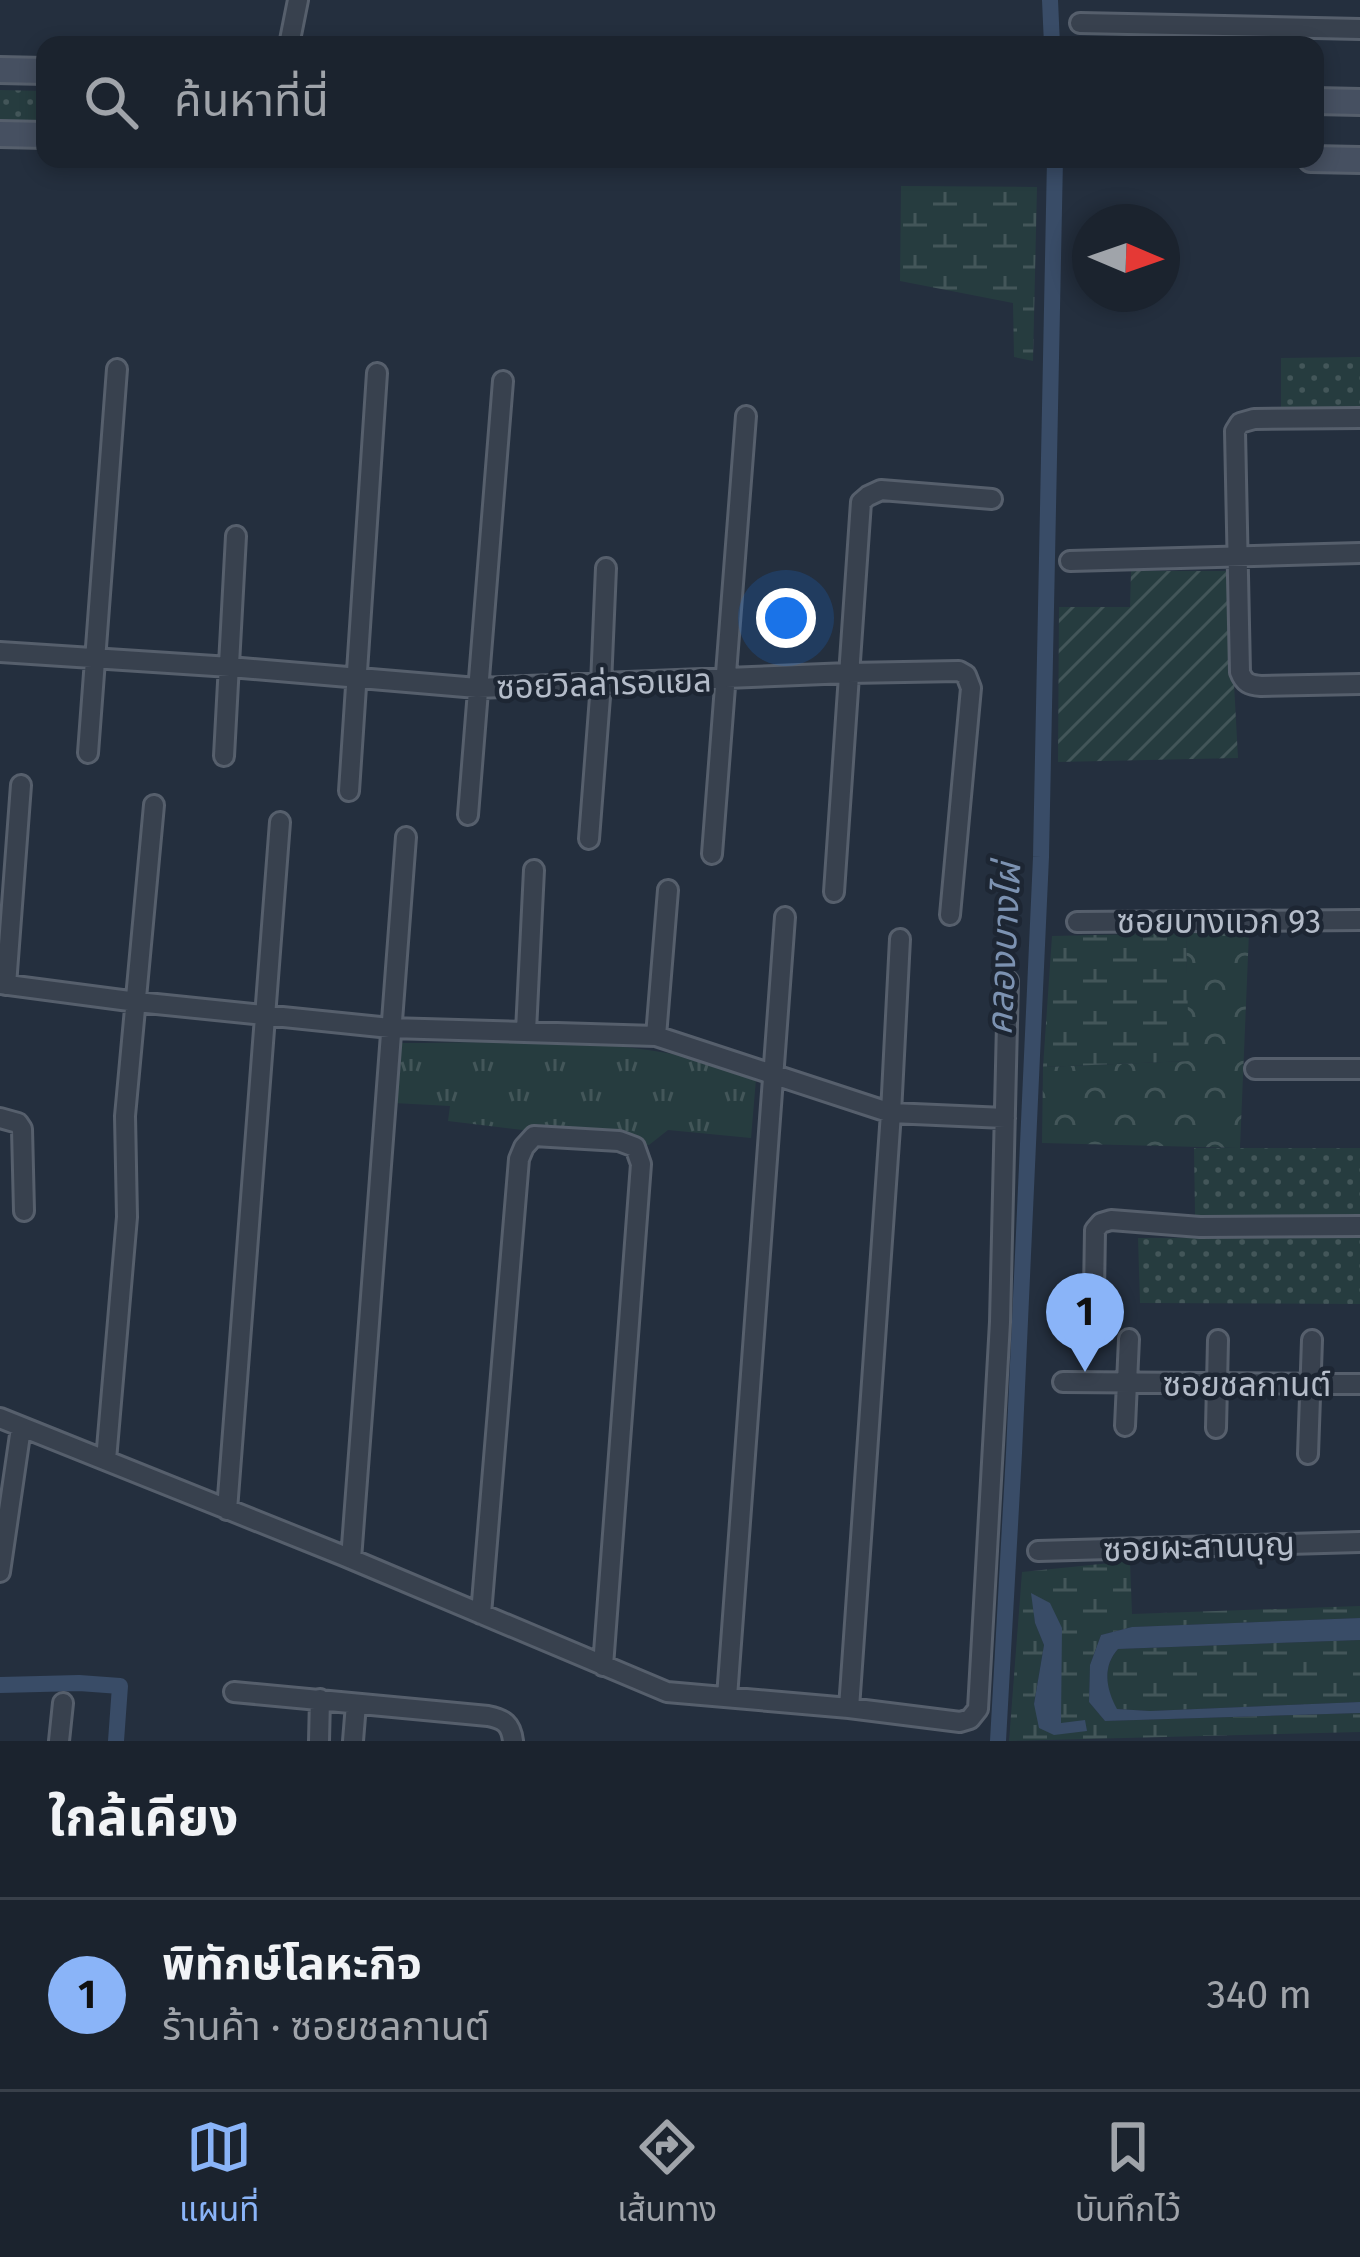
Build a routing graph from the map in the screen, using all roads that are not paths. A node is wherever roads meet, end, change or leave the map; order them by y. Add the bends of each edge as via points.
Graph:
1 (298, 0) edge
2 (1080, 23) dead end
3 (1360, 29) edge
4 (291, 36) edge
5 (0, 70) edge
6 (36, 71) edge
7 (1324, 101) edge
8 (1360, 102) edge
9 (0, 134) edge
10 (36, 135) edge
11 (1324, 159) edge
12 (1360, 160) edge
13 (117, 369) dead end
14 (376, 373) dead end
15 (503, 381) dead end
16 (746, 416) dead end
17 (1360, 418) edge
18 (992, 499) dead end
19 (236, 536) dead end
20 (1360, 553) edge
21 (1240, 554) junction
22 (1070, 561) dead end
23 (606, 568) dead end
24 (0, 652) edge
25 (95, 657) junction
26 (230, 667) junction
27 (849, 673) junction
28 (355, 676) junction
29 (725, 680) junction
30 (601, 684) junction
31 (1360, 684) edge
32 (477, 688) junction
33 (88, 753) dead end
34 (224, 756) dead end
35 (21, 785) dead end
36 (349, 791) dead end
37 (154, 806) dead end
38 (468, 815) dead end
39 (280, 822) dead end
40 (406, 837) dead end
41 (589, 839) dead end
42 (712, 854) dead end
43 (535, 870) dead end
44 (668, 890) dead end
45 (834, 892) dead end
46 (950, 915) dead end
47 (785, 917) dead end
48 (1360, 920) edge
49 (1078, 922) dead end
50 (900, 939) dead end
51 (1009, 981) dead end
52 (3, 984) edge
53 (137, 1002) junction
54 (263, 1016) junction
55 (390, 1028) junction
56 (526, 1031) junction
57 (656, 1036) junction
58 (1360, 1069) edge
59 (1255, 1070) dead end
60 (773, 1074) junction
61 (891, 1113) junction
62 (0, 1118) edge
63 (1004, 1118) junction
64 (24, 1211) dead end
65 (1360, 1226) edge
66 (1094, 1293) dead end
67 (1129, 1339) dead end
68 (1218, 1340) dead end
69 (1312, 1340) dead end
70 (1063, 1382) dead end
71 (1126, 1384) junction
72 (1217, 1384) junction
73 (1310, 1384) junction
74 (1360, 1384) edge
75 (0, 1418) edge
76 (1126, 1426) dead end
77 (21, 1428) junction
78 (1216, 1428) dead end
79 (1308, 1454) dead end
80 (106, 1460) junction
81 (227, 1510) junction
82 (1360, 1542) edge
83 (1038, 1551) dead end
84 (351, 1558) junction
85 (0, 1572) edge
86 (482, 1614) junction
87 (603, 1666) junction
88 (234, 1692) dead end
89 (727, 1697) junction
90 (320, 1700) junction
91 (62, 1703) dead end
92 (356, 1704) junction
93 (849, 1708) junction
94 (58, 1741) edge
95 (319, 1741) edge
96 (353, 1741) edge
97 (513, 1741) edge

1 - 4 street
2 - 3 street
5 - 6 main road
7 - 8 main road
9 - 10 main road
11 - 12 main road
13 - 25 street
14 - 28 street
15 - 32 street
16 - 29 street
17 - 21 street via 1240,423
18 - 27 street via 881,490 861,502
19 - 26 street
20 - 21 street
21 - 22 street
21 - 31 street via 1246,683
23 - 30 street
24 - 25 street, ซอยวิลล่ารอแยล
25 - 26 street, ซอยวิลล่ารอแยล
25 - 33 street
26 - 28 street, ซอยวิลล่ารอแยล
26 - 34 street
27 - 29 street, ซอยวิลล่ารอแยล
27 - 45 street
27 - 46 street, ซอยวิลล่ารอแยล via 966,675
28 - 32 street, ซอยวิลล่ารอแยล
28 - 36 street
29 - 30 street, ซอยวิลล่ารอแยล
29 - 42 street
30 - 32 street, ซอยวิลล่ารอแยล
30 - 41 street
32 - 38 street
35 - 52 street
37 - 53 street
39 - 54 street
40 - 55 street
43 - 56 street
44 - 57 street
47 - 60 street
48 - 49 street, ซอยบางแวก 93
50 - 61 street
51 - 63 street
52 - 53 street
53 - 54 street
53 - 80 street
54 - 55 street
54 - 81 street
55 - 56 street
55 - 84 street
56 - 57 street
57 - 60 street
58 - 59 street
60 - 61 street
60 - 89 street
61 - 63 street
61 - 93 street
62 - 64 street via 22,1129
63 - 93 street via 978,1709 961,1722
65 - 66 street via 1111,1220 1095,1230
67 - 71 street
68 - 72 street
69 - 73 street
70 - 71 street, ซอยชลกานต์
71 - 72 street, ซอยชลกานต์
71 - 76 street
72 - 73 street, ซอยชลกานต์
72 - 78 street
73 - 74 street, ซอยชลกานต์
73 - 79 street
75 - 77 street
77 - 80 street
77 - 85 street
80 - 81 street
81 - 84 street
82 - 83 street, ซอยผะสานบุญ
84 - 86 street
86 - 87 street
86 - 87 street via 519,1159 534,1136 619,1141 635,1147 641,1164
87 - 89 street via 667,1692
88 - 90 street
89 - 93 street
90 - 92 street
90 - 95 street
91 - 94 street
92 - 96 street
92 - 97 street via 502,1719

